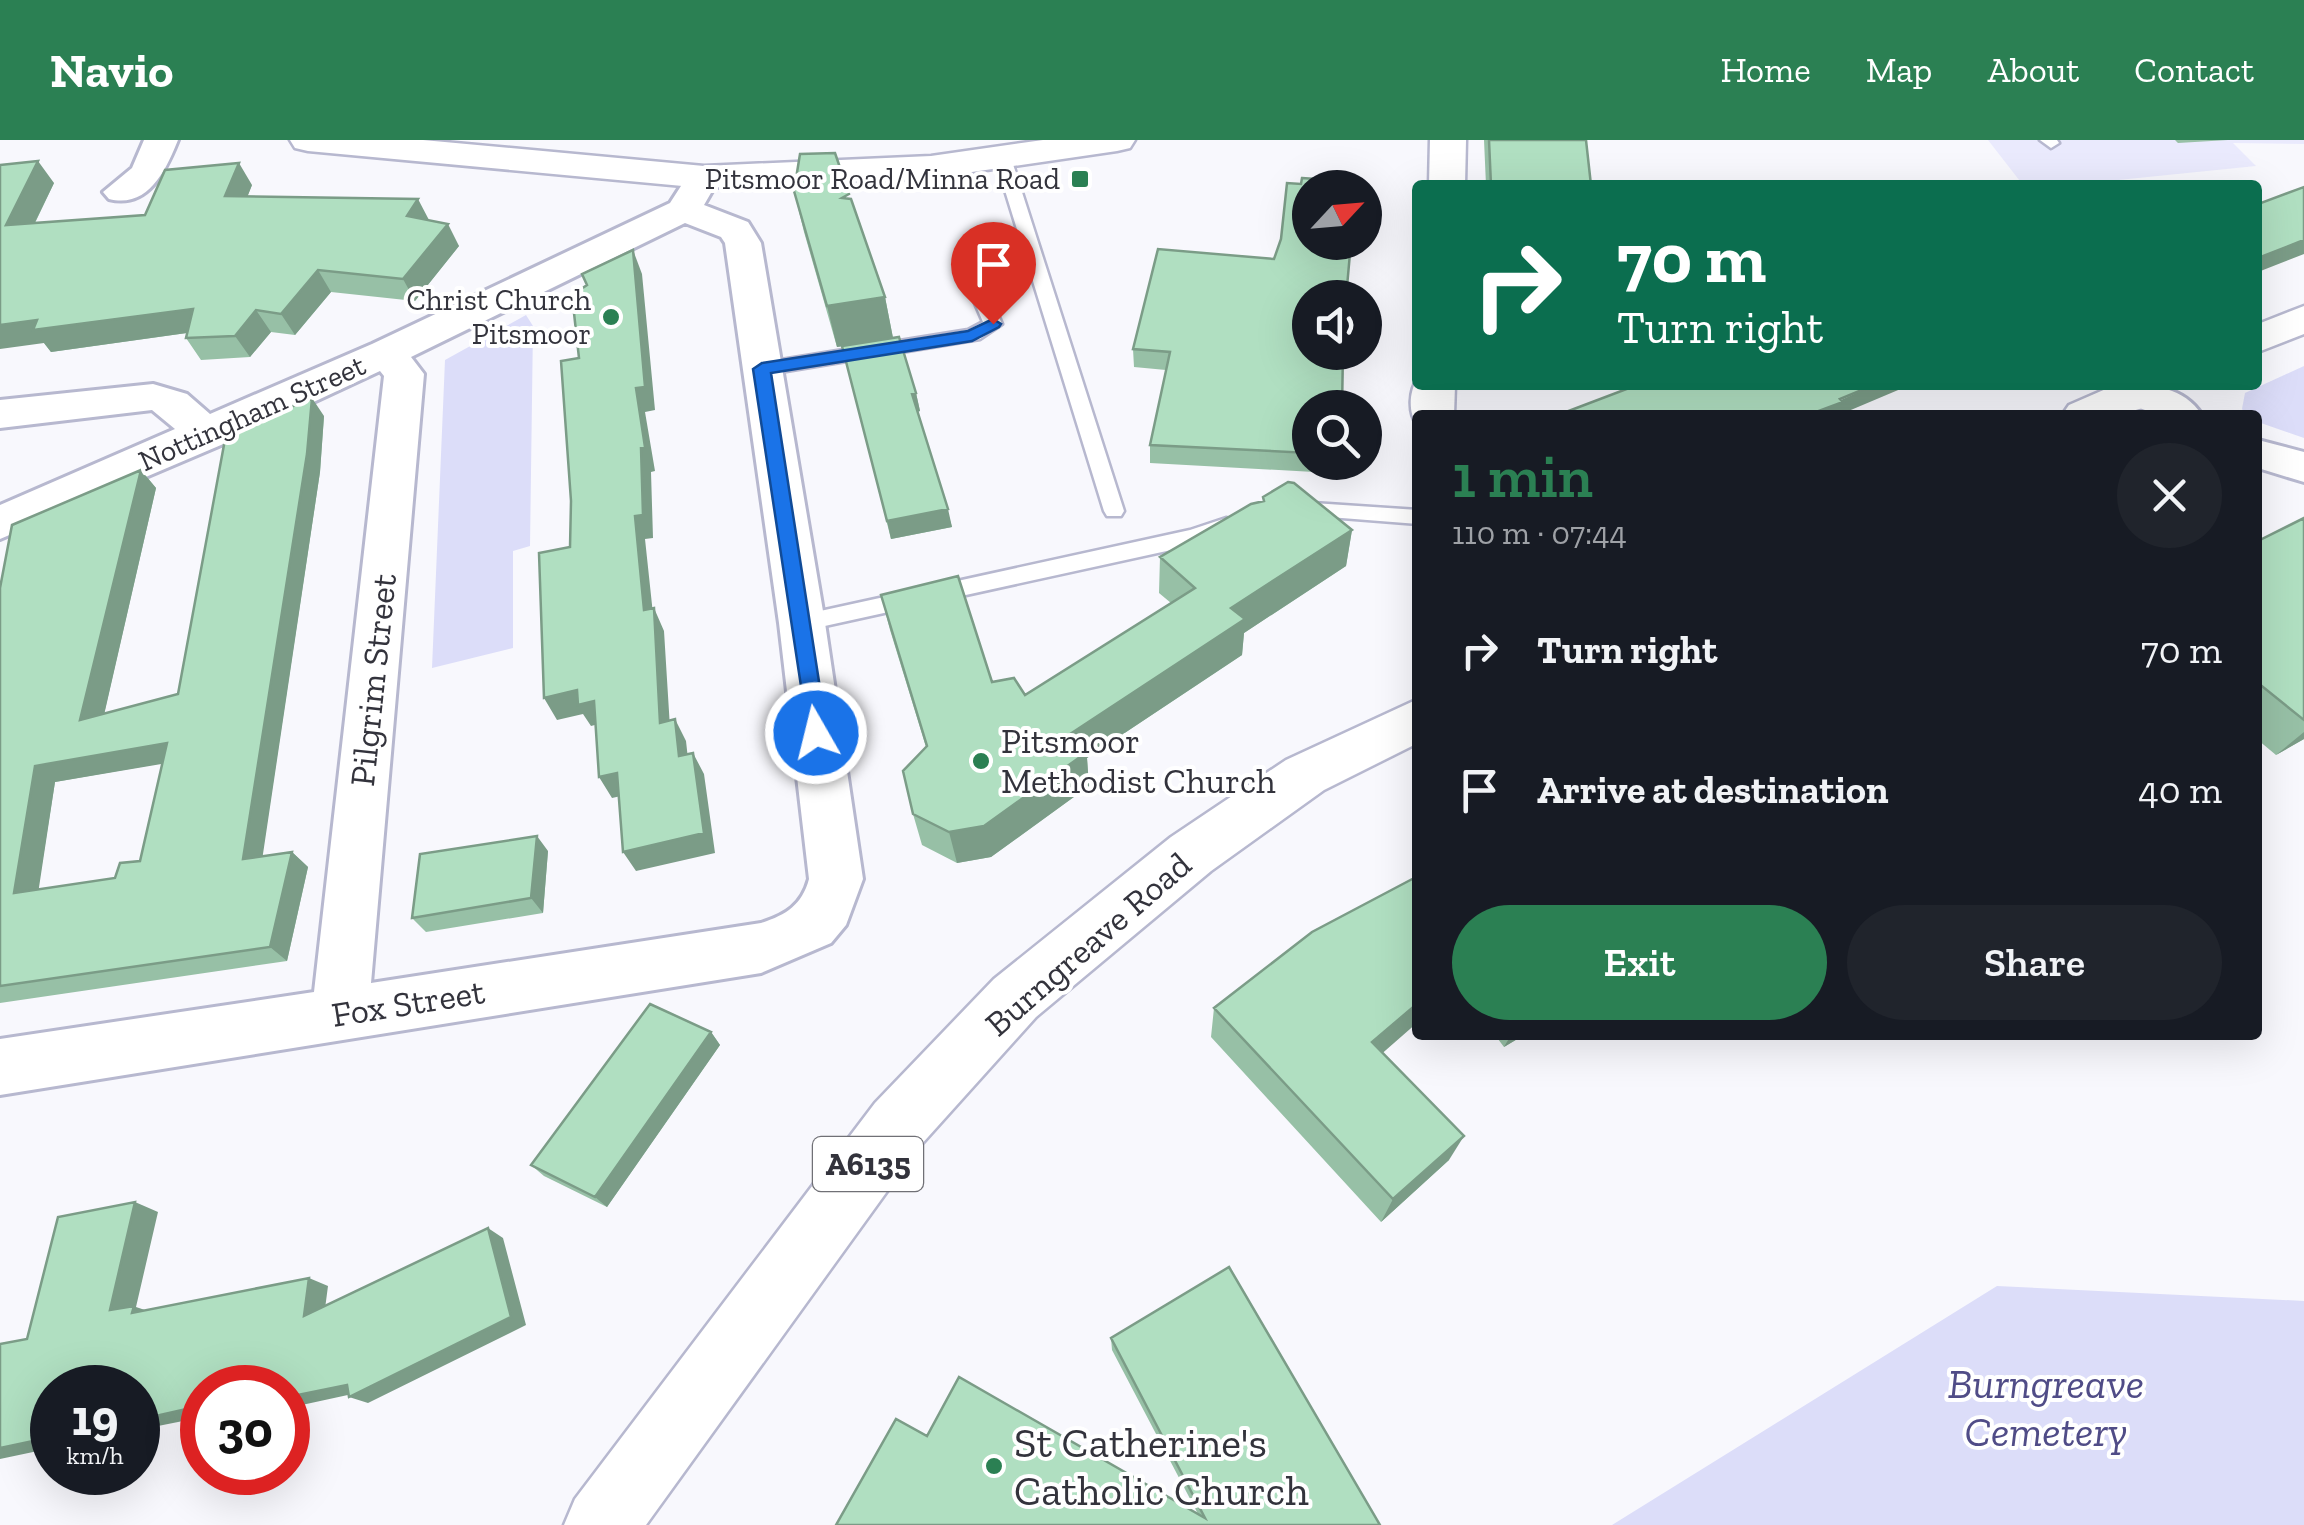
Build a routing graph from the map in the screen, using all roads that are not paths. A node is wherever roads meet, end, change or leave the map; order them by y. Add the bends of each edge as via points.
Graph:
1 (161, 140) edge
2 (308, 140) edge
3 (1117, 140) edge
4 (1448, 140) edge
5 (1002, 158) junction
6 (1447, 180) edge
7 (121, 192) dead end
8 (694, 193) junction
9 (977, 287) dead end
10 (2304, 319) edge
11 (2262, 337) edge
12 (386, 353) junction
13 (762, 369) junction
14 (2136, 390) edge
15 (2146, 390) edge
16 (2094, 410) edge
17 (2174, 410) edge
18 (0, 414) edge
19 (206, 434) junction
20 (2262, 455) edge
21 (2304, 467) edge
22 (1114, 511) dead end
23 (1412, 517) edge
24 (0, 523) edge
25 (802, 623) junction
26 (1412, 722) edge
27 (340, 1014) junction
28 (0, 1067) edge
29 (601, 1525) edge

1 - 7 street via 147,173
2 - 8 main road
3 - 5 main road
4 - 6 main road
5 - 8 main road
5 - 22 lane
8 - 12 street, Nottingham Street
8 - 13 street via 742,243
9 - 13 lane via 993,324 972,335
10 - 11 main road
12 - 19 street, Nottingham Street
12 - 27 street, Pilgrim Street via 404,374
13 - 25 street
14 - 16 main road
15 - 17 street
18 - 19 street via 153,397 173,403
19 - 24 street, Nottingham Street
20 - 21 street
23 - 25 lane via 1263,512 1194,537
25 - 27 street, Fox Street via 836,879 830,907 813,928 761,948
26 - 29 main road, Burngreave Road / A6135 via 1305,775 1191,854 1015,998 897,1125
27 - 28 street, Fox Street

